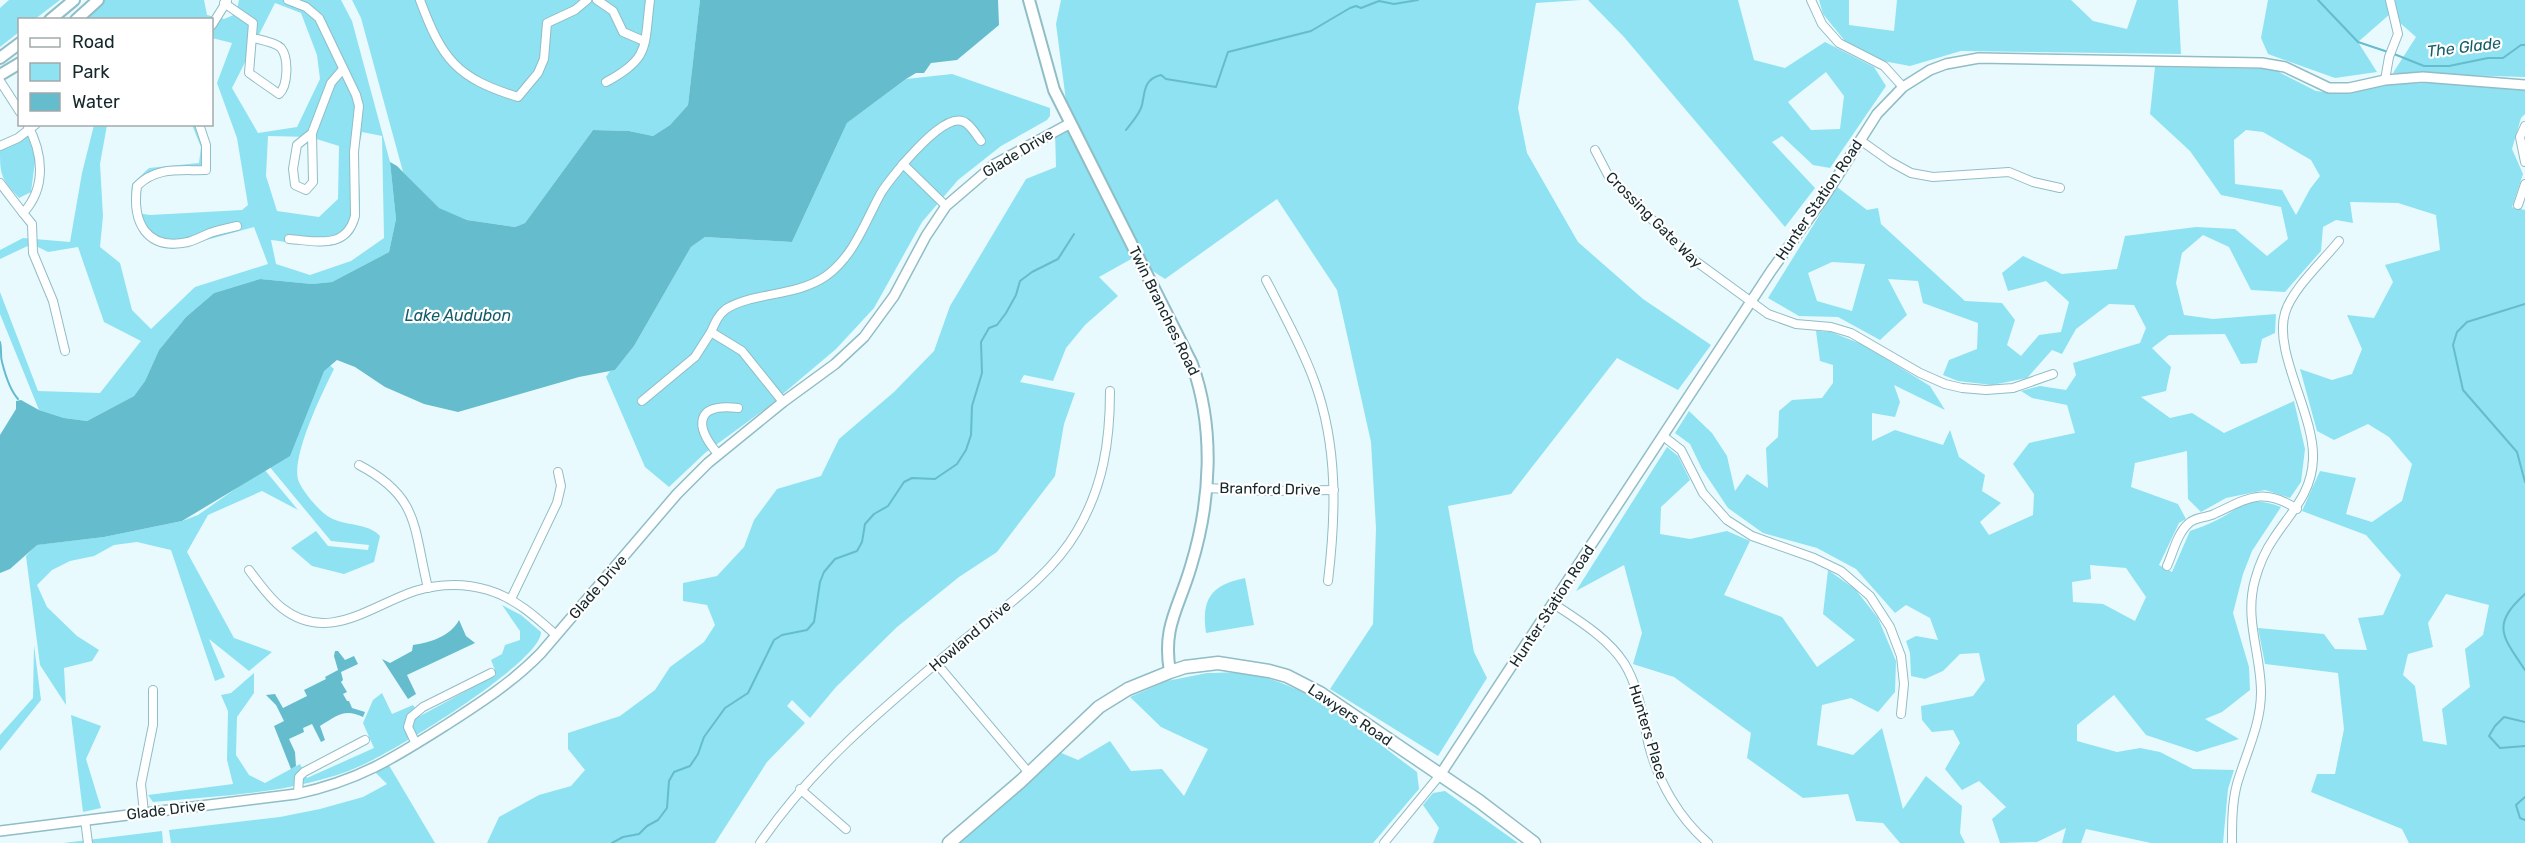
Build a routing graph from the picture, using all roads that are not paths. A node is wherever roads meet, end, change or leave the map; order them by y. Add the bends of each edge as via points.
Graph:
1 (74, 0) edge
2 (98, 0) edge
3 (288, 0) edge
4 (420, 0) edge
5 (587, 0) edge
6 (597, 0) edge
7 (650, 0) edge
8 (1029, 0) edge
9 (1811, 0) edge
10 (2390, 0) edge
11 (225, 1) edge
12 (52, 18) edge
13 (78, 18) edge
14 (213, 23) edge
15 (253, 38) junction
16 (644, 40) junction
17 (18, 45) edge
18 (0, 58) edge
19 (18, 64) edge
20 (343, 69) junction
21 (0, 75) edge
22 (2385, 80) junction
23 (0, 81) edge
24 (606, 82) dead end
25 (2525, 85) edge
26 (1903, 87) junction
27 (18, 109) edge
28 (1070, 124) junction
29 (31, 126) edge
30 (200, 126) edge
31 (2525, 126) edge
32 (312, 134) junction
33 (1860, 140) junction
34 (981, 141) dead end
35 (0, 146) edge
36 (1595, 150) dead end
37 (2525, 162) edge
38 (903, 164) junction
39 (0, 183) edge
40 (2525, 184) edge
41 (2060, 188) dead end
42 (2518, 205) dead end
43 (946, 206) junction
44 (23, 213) junction
45 (237, 226) dead end
46 (289, 239) dead end
47 (2339, 241) dead end
48 (1266, 280) dead end
49 (1752, 303) junction
50 (711, 332) junction
51 (65, 351) dead end
52 (2053, 374) dead end
53 (1110, 391) dead end
54 (642, 401) dead end
55 (783, 402) junction
56 (738, 408) dead end
57 (1664, 436) junction
58 (718, 454) junction
59 (359, 465) dead end
60 (558, 472) dead end
61 (1206, 488) junction
62 (1334, 490) junction
63 (2297, 509) junction
64 (2167, 566) dead end
65 (249, 570) dead end
66 (1328, 581) dead end
67 (428, 588) junction
68 (511, 599) junction
69 (1554, 604) junction
70 (556, 635) junction
71 (937, 663) junction
72 (1170, 672) junction
73 (491, 673) dead end
74 (153, 690) dead end
75 (1901, 714) dead end
76 (365, 740) dead end
77 (416, 744) junction
78 (1029, 773) junction
79 (1440, 775) junction
80 (800, 789) junction
81 (298, 793) junction
82 (144, 813) junction
83 (85, 820) junction
84 (846, 829) dead end
85 (0, 831) edge
86 (87, 843) edge
87 (760, 843) edge
88 (949, 843) edge
89 (1384, 843) edge
90 (1534, 843) edge
91 (1708, 843) edge
92 (2232, 843) edge

1 - 12 main road
2 - 13 main road
3 - 20 street via 319,18
4 - 5 street via 433,34 458,68 480,84 518,97 544,59 547,23
6 - 16 street via 613,11 623,32
7 - 16 street
8 - 28 main road, Twin Branches Road via 1047,73
9 - 26 street via 1829,34 1849,50 1884,66
10 - 22 street via 2398,28
11 - 14 street
11 - 15 street via 253,23
15 - 15 street via 249,73 279,94 285,89 287,76 283,51
16 - 24 street via 636,62
17 - 18 main road
19 - 21 main road
20 - 32 street via 331,83
20 - 46 street via 359,106 353,224 339,240
22 - 25 street, Hunter Station Road via 2423,78
22 - 26 street, Hunter Station Road via 2340,89 2318,85 2285,67 2262,63 1995,57 1946,64
23 - 27 street
26 - 33 street, Hunter Station Road via 1877,114
28 - 43 street, Glade Drive via 995,164
28 - 61 main road, Twin Branches Road via 1196,373 1207,422
29 - 35 street
29 - 44 street via 41,168 38,189
30 - 45 street via 206,145 206,170 158,171 146,177 136,193 140,224 156,241 171,243 189,242
31 - 37 street via 2520,137
32 - 32 street via 313,182 306,190 295,185 293,169 297,145
33 - 41 street via 1911,173 1933,177 2008,172
33 - 49 street, Hunter Station Road
34 - 38 street via 967,123 955,120 924,142
36 - 49 street, Crossing Gate Way via 1609,177 1690,257
38 - 43 street
38 - 50 street via 882,191 840,264 807,286 726,309
39 - 44 street
40 - 42 street
43 - 55 street, Glade Drive via 894,296 864,337
44 - 51 street via 32,224 33,253 53,301
47 - 63 street via 2288,305 2283,324 2285,347 2314,449 2310,482
48 - 62 street via 1315,383 1329,433
49 - 52 street, Crossing Gate Way via 1789,322 1851,333 1945,384 1998,390 2026,385
49 - 57 street, Hunter Station Road
50 - 54 street via 694,357
50 - 55 street via 742,351
53 - 71 street, Howland Drive via 1110,427 1103,467 1090,506 1072,538 1047,570
55 - 58 street, Glade Drive
56 - 58 street via 713,408 705,412 702,429
57 - 69 street, Hunter Station Road
57 - 75 street via 1681,450 1703,493 1727,520 1752,536 1841,571 1870,596 1890,627 1900,656 1904,684
58 - 70 street, Glade Drive via 677,494
59 - 67 street via 388,482 404,500
60 - 68 street via 560,496
61 - 62 street, Branford Drive via 1269,492
61 - 72 main road, Twin Branches Road via 1194,558 1168,635
62 - 66 street
63 - 64 street via 2279,498 2259,496 2193,520 2183,529
63 - 92 street via 2266,550 2251,597 2260,707 2236,790
65 - 67 street via 282,608 302,619 323,623 353,619
67 - 68 street via 473,586
68 - 70 street
69 - 79 street, Hunter Station Road
69 - 91 street, Hunters Place via 1604,641 1623,661 1635,685 1662,783 1682,815
70 - 77 street, Glade Drive via 514,679
71 - 78 street
71 - 80 street, Howland Drive via 845,742
72 - 78 main road, Lawyers Road via 1128,689 1099,707
72 - 79 main road, Lawyers Road via 1201,664 1228,663 1287,676 1320,693
73 - 77 street via 416,711 408,727
74 - 82 street via 153,725 141,784
76 - 81 street via 304,772 298,777
77 - 81 street, Glade Drive via 353,778
78 - 88 main road, Lawyers Road
79 - 89 street, Hunter Station Road
79 - 90 main road, Lawyers Road
80 - 84 street
80 - 87 street, Howland Drive
81 - 82 street, Glade Drive
82 - 83 street, Glade Drive
83 - 85 street, Glade Drive
83 - 86 street

